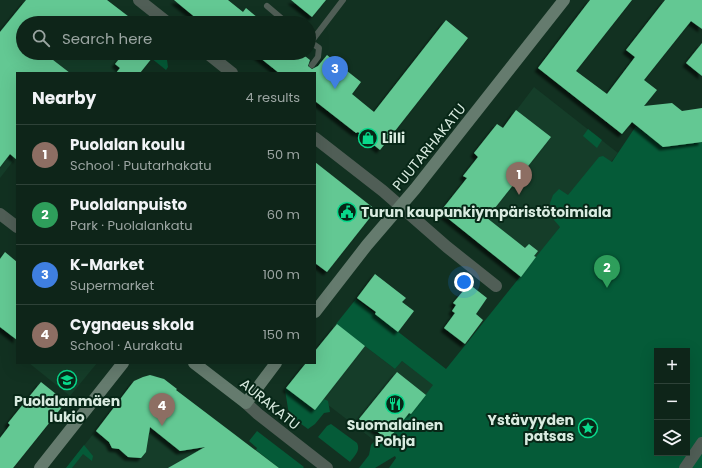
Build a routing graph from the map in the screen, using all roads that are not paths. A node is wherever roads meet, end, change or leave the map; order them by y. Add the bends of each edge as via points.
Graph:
1 (139, 0) edge
2 (343, 0) edge
3 (564, 0) edge
4 (267, 6) dead end
5 (159, 16) edge
6 (279, 16) edge
7 (316, 34) edge
8 (316, 46) edge
9 (316, 59) edge
10 (216, 60) edge
11 (315, 60) edge
12 (312, 65) dead end
13 (231, 72) edge
14 (316, 139) edge
15 (401, 207) junction
16 (0, 214) edge
17 (16, 226) edge
18 (496, 286) dead end
19 (316, 311) edge
20 (122, 364) edge
21 (195, 364) edge
22 (275, 364) edge
23 (246, 403) junction
24 (702, 443) edge
25 (40, 468) edge
26 (327, 468) edge
27 (685, 468) edge

1 - 5 street
2 - 7 lane
3 - 15 street, PUUTARHAKATU
4 - 6 lane
8 - 9 lane via 319,48
10 - 13 street
11 - 12 lane
14 - 15 street
15 - 18 street via 447,248
15 - 19 street, PUUTARHAKATU via 367,244
16 - 17 street
20 - 25 street
21 - 23 street, AURAKATU
22 - 23 street
23 - 26 street, AURAKATU
24 - 27 street

